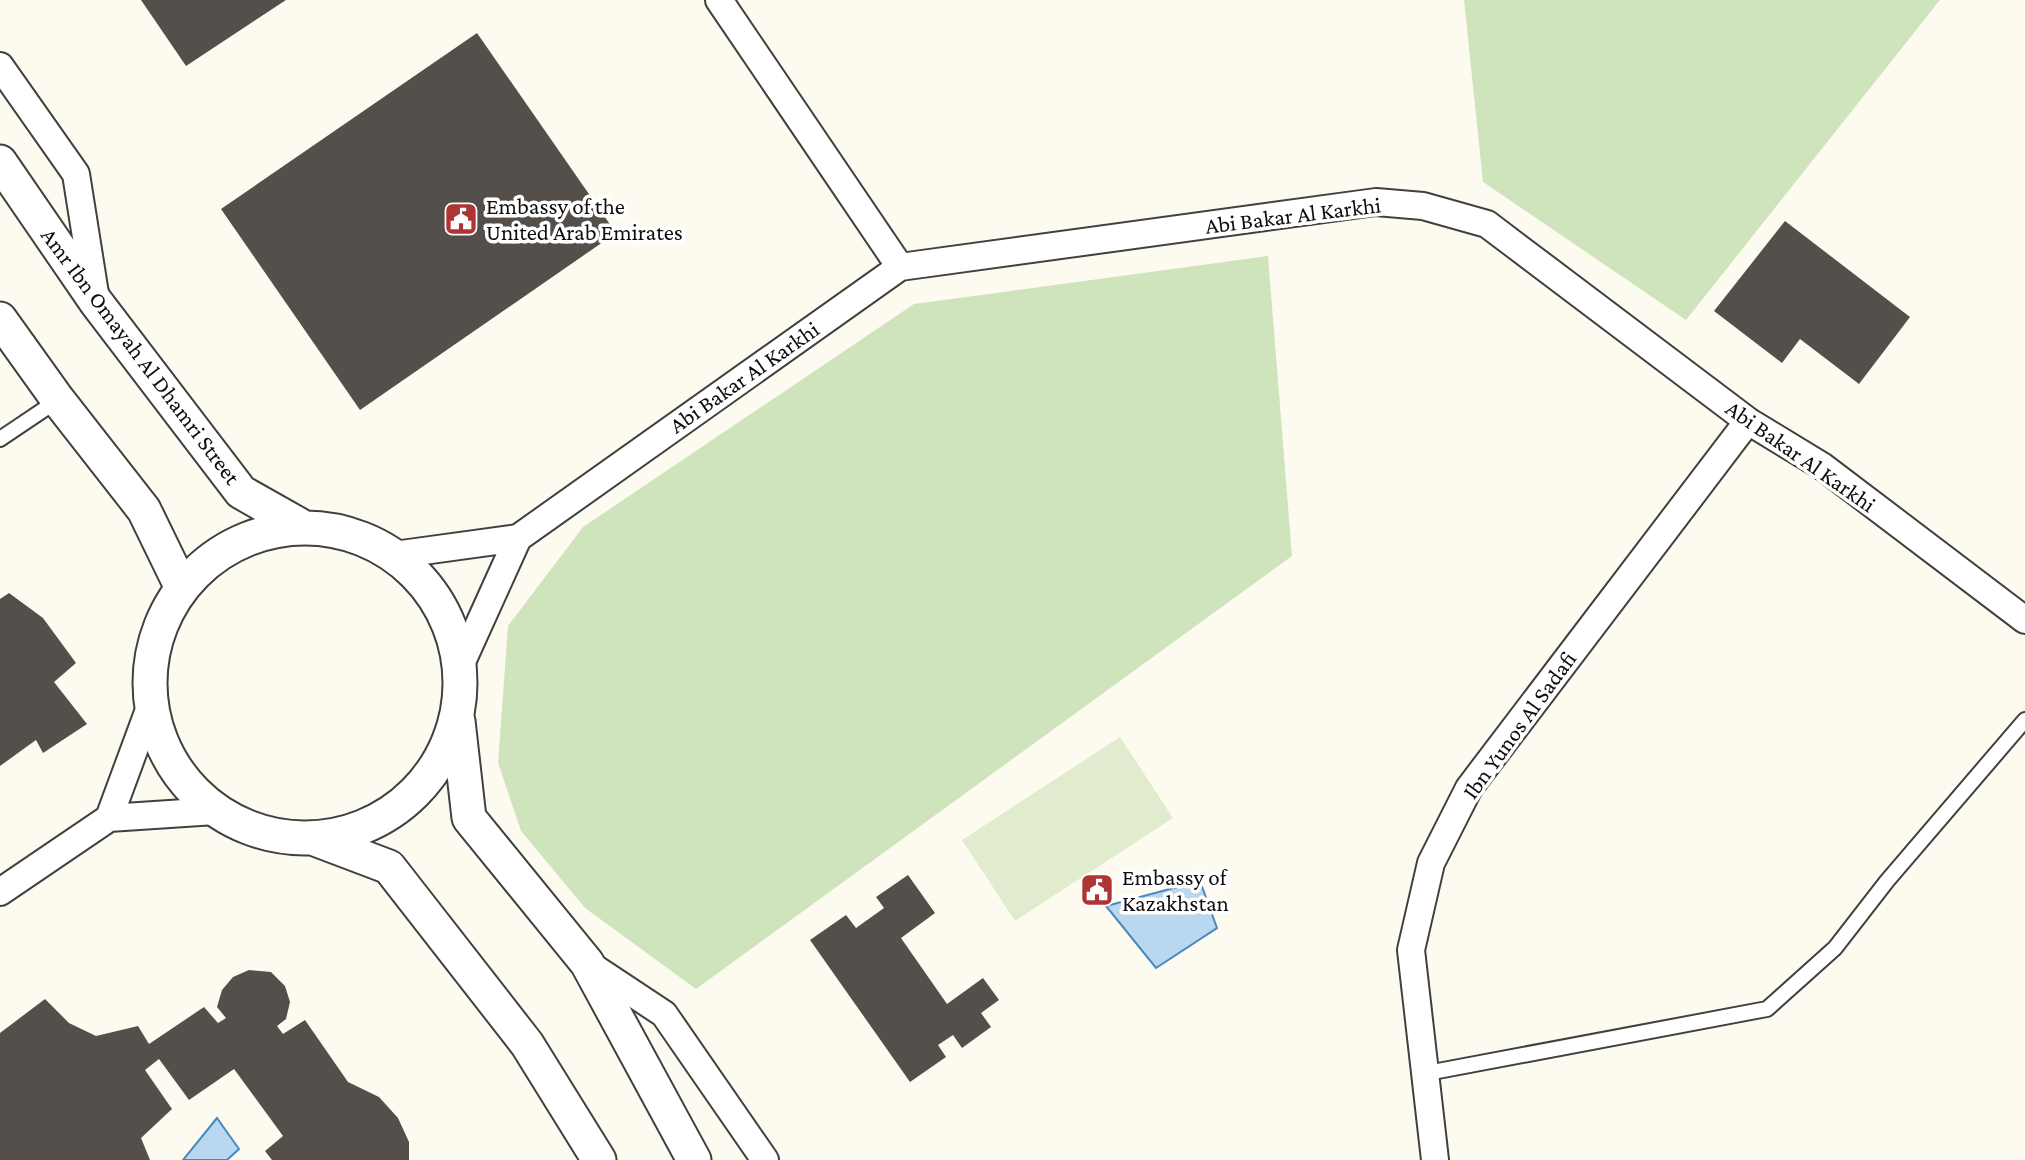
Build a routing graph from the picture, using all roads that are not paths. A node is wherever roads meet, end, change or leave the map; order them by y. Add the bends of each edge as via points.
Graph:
1 (719, 0) edge
2 (0, 66) edge
3 (0, 162) edge
4 (900, 267) junction
5 (96, 302) junction
6 (0, 319) edge
7 (58, 400) junction
8 (1748, 421) junction
9 (0, 439) edge
10 (303, 527) junction
11 (518, 538) junction
12 (394, 555) junction
13 (181, 586) junction
14 (2025, 620) edge
15 (461, 664) junction
16 (150, 707) junction
17 (458, 718) junction
18 (2025, 720) edge
19 (215, 811) junction
20 (109, 818) junction
21 (315, 839) junction
22 (0, 892) edge
23 (587, 963) junction
24 (1422, 1074) junction
25 (599, 1160) edge
26 (694, 1160) edge
27 (765, 1160) edge
28 (1435, 1160) edge

1 - 4 street
2 - 5 street via 76,174
3 - 5 street, Amr Ibn Omayah Al Dhamri Street
4 - 8 street, Abi Bakar Al Karkhi via 1376,202 1423,206 1487,225
4 - 11 street, Abi Bakar Al Karkhi
5 - 10 street, Amr Ibn Omayah Al Dhamri Street via 241,492
6 - 7 street
7 - 9 lane
7 - 13 street via 144,510
8 - 14 street, Abi Bakar Al Karkhi via 1822,466
8 - 24 street, Ibn Yunos Al Sadafi via 1469,788 1431,863 1411,950
10 - 12 street
10 - 13 street via 246,539 215,555
11 - 12 street
11 - 15 street
12 - 15 street via 427,584 450,622
13 - 16 street via 160,623 149,664
15 - 17 street
16 - 19 street via 162,747 184,783
16 - 20 street
17 - 21 street via 439,764 407,802 363,828
17 - 23 street via 469,818
18 - 24 lane via 1835,948 1767,1009
19 - 20 street
19 - 21 street via 239,824
20 - 22 street
21 - 25 street via 389,867 527,1044
23 - 26 street
23 - 27 street via 664,1014
24 - 28 street, Ibn Yunos Al Sadafi

